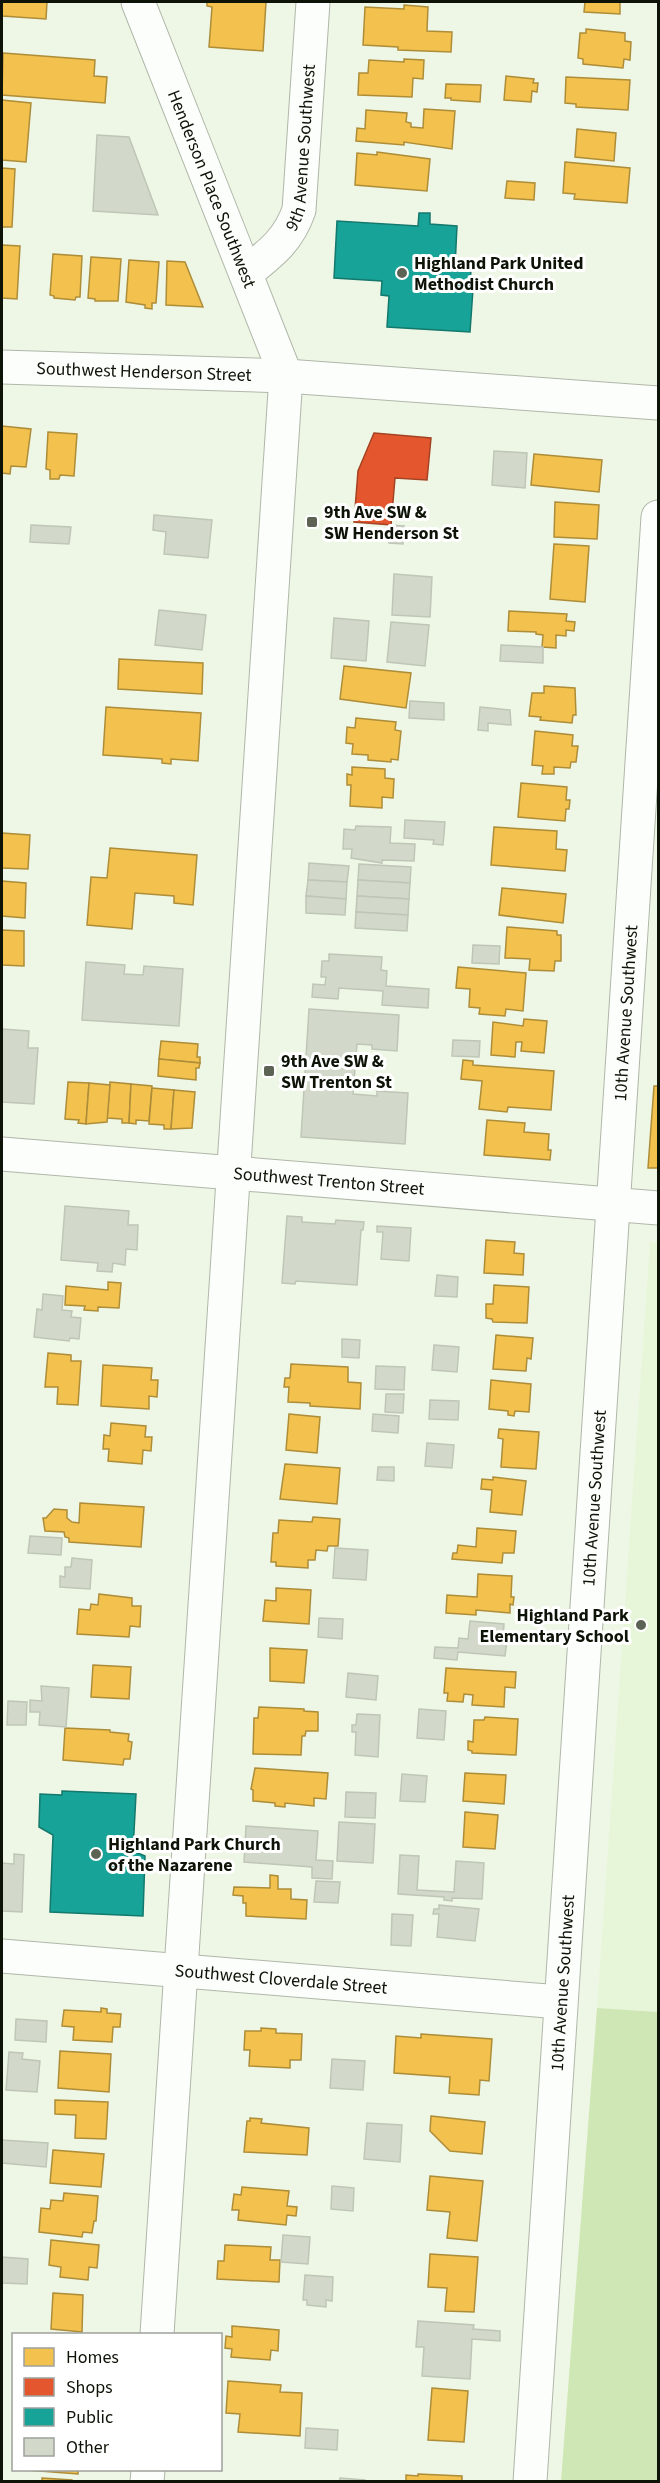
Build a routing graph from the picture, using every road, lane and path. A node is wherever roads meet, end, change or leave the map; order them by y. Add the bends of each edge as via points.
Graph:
1 (138, 2) edge
2 (313, 2) edge
3 (246, 273) junction
4 (2, 367) edge
5 (286, 376) junction
6 (658, 403) edge
7 (658, 517) edge
8 (2, 1154) edge
9 (233, 1172) junction
10 (615, 1204) junction
11 (658, 1208) edge
12 (2, 1956) edge
13 (180, 1971) junction
14 (560, 2001) junction
15 (157, 2333) edge
16 (530, 2481) edge

1 - 3 street, Henderson Place Southwest
2 - 3 street, 9th Avenue Southwest via 299,210 291,231 273,252
3 - 5 street, Henderson Place Southwest
4 - 5 street, Southwest Henderson Street
5 - 6 street, Southwest Henderson Street
5 - 9 street
7 - 10 street, 10th Avenue Southwest
8 - 9 street, Southwest Trenton Street
9 - 10 street, Southwest Trenton Street
9 - 13 street
10 - 11 street, Southwest Trenton Street
10 - 14 street, 10th Avenue Southwest
12 - 13 street, Southwest Cloverdale Street
13 - 14 street, Southwest Cloverdale Street
13 - 15 street
14 - 16 street, 10th Avenue Southwest

